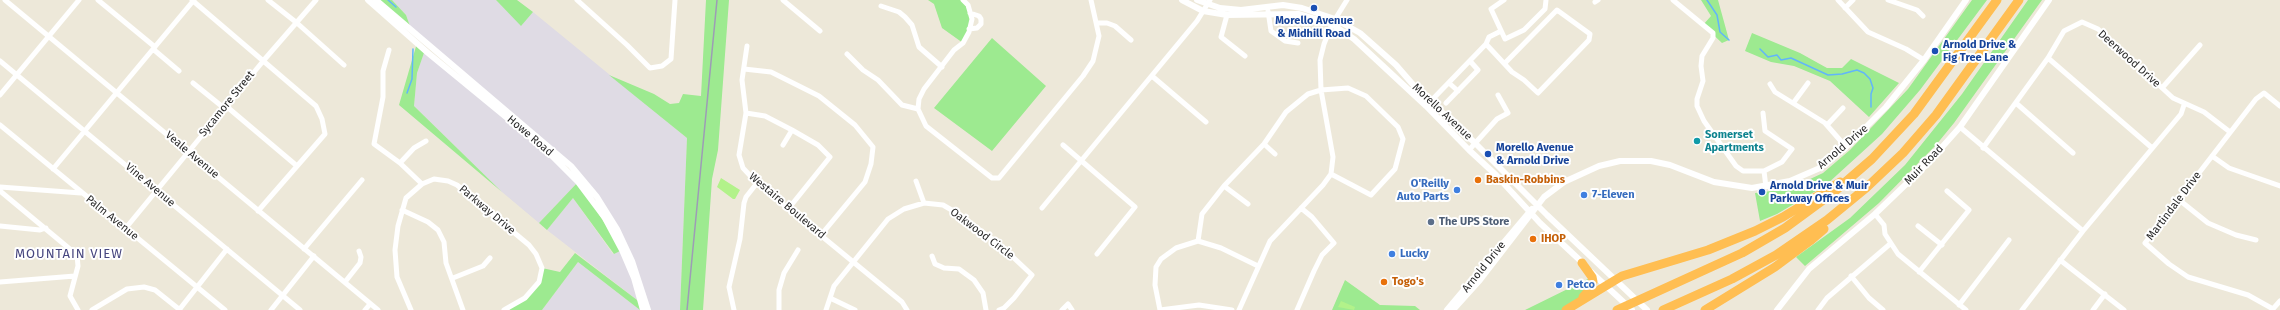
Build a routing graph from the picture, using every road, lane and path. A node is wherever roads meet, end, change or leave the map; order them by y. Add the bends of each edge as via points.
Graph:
1 (5, 0) edge
2 (79, 0) edge
3 (98, 0) edge
4 (193, 0) edge
5 (316, 0) edge
6 (368, 0) edge
7 (376, 0) edge
8 (577, 0) edge
9 (676, 0) edge
10 (783, 0) edge
11 (963, 0) edge
12 (1091, 0) edge
13 (1182, 0) edge
14 (1196, 0) edge
15 (1347, 0) edge
16 (1504, 0) edge
17 (1546, 0) edge
18 (1673, 0) edge
19 (1838, 0) edge
20 (1853, 0) edge
21 (1888, 0) edge
22 (1966, 0) edge
23 (1997, 0) edge
24 (2019, 0) edge
25 (2049, 0) edge
26 (270, 1) edge
27 (1209, 2) edge
28 (881, 6) dead end
29 (1268, 6) junction
30 (1846, 8) junction
31 (1203, 11) junction
32 (970, 13) junction
33 (1268, 13) junction
34 (1226, 15) junction
35 (1923, 16) dead end
36 (1333, 22) junction
37 (297, 23) junction
38 (1098, 23) junction
39 (970, 29) junction
40 (820, 31) dead end
41 (1501, 31) junction
42 (49, 36) junction
43 (1131, 40) dead end
44 (1298, 43) dead end
45 (1486, 44) junction
46 (2200, 45) dead end
47 (747, 46) dead end
48 (154, 48) junction
49 (389, 50) dead end
50 (847, 54) dead end
51 (1245, 56) dead end
52 (2048, 58) junction
53 (264, 60) junction
54 (1924, 60) junction
55 (0, 61) edge
56 (1470, 61) junction
57 (1505, 63) junction
58 (344, 65) dead end
59 (942, 67) junction
60 (744, 69) junction
61 (179, 71) dead end
62 (16, 75) junction
63 (1152, 76) junction
64 (193, 83) dead end
65 (1449, 83) junction
66 (1808, 83) dead end
67 (1770, 84) dead end
68 (2162, 88) junction
69 (1321, 90) junction
70 (1458, 91) junction
71 (117, 92) junction
72 (0, 95) edge
73 (1498, 95) dead end
74 (1446, 102) dead end
75 (1794, 102) junction
76 (2016, 103) junction
77 (1428, 104) junction
78 (2184, 105) junction
79 (2280, 106) edge
80 (225, 107) junction
81 (1843, 108) dead end
82 (918, 109) junction
83 (746, 113) junction
84 (1763, 113) dead end
85 (1206, 122) dead end
86 (0, 125) edge
87 (1827, 125) junction
88 (1960, 127) junction
89 (792, 130) junction
90 (84, 131) junction
91 (2230, 132) junction
92 (426, 141) dead end
93 (1475, 143) junction
94 (1264, 144) junction
95 (1063, 145) dead end
96 (783, 146) dead end
97 (1846, 147) junction
98 (2151, 147) junction
99 (1983, 148) junction
100 (1469, 150) junction
101 (188, 152) junction
102 (2073, 153) dead end
103 (1275, 154) dead end
104 (2212, 156) junction
105 (1082, 161) junction
106 (400, 163) junction
107 (297, 166) junction
108 (53, 169) junction
109 (1764, 171) junction
110 (1330, 174) junction
111 (1855, 174) junction
112 (362, 180) dead end
113 (916, 181) dead end
114 (757, 183) junction
115 (422, 184) junction
116 (1224, 186) junction
117 (2280, 186) edge
118 (0, 187) edge
119 (1766, 187) junction
120 (0, 191) edge
121 (157, 191) junction
122 (1947, 191) dead end
123 (81, 193) junction
124 (2178, 199) junction
125 (924, 203) junction
126 (1248, 204) dead end
127 (1537, 206) junction
128 (789, 208) junction
129 (1042, 208) dead end
130 (1301, 208) junction
131 (402, 210) junction
132 (258, 211) junction
133 (1531, 213) junction
134 (1835, 214) junction
135 (1875, 214) junction
136 (0, 226) edge
137 (1918, 226) dead end
138 (46, 228) junction
139 (125, 228) junction
140 (2083, 231) junction
141 (821, 235) junction
142 (2009, 240) dead end
143 (2256, 240) dead end
144 (1198, 241) junction
145 (1890, 244) junction
146 (1942, 245) junction
147 (228, 249) junction
148 (304, 249) junction
149 (798, 250) dead end
150 (359, 251) dead end
151 (1097, 254) dead end
152 (314, 256) junction
153 (932, 256) dead end
154 (490, 258) dead end
155 (2060, 260) junction
156 (854, 262) junction
157 (1582, 263) junction
158 (1258, 266) junction
159 (1919, 272) junction
160 (75, 276) junction
161 (1851, 276) junction
162 (453, 278) junction
163 (1616, 281) junction
164 (0, 282) edge
165 (345, 282) junction
166 (1607, 286) junction
167 (198, 288) junction
168 (2105, 294) junction
169 (283, 296) junction
170 (830, 298) junction
171 (2280, 301) edge
172 (370, 304) junction
173 (1577, 304) junction
174 (1959, 305) junction
175 (78, 310) edge
176 (92, 310) edge
177 (179, 310) edge
178 (225, 310) edge
179 (272, 310) edge
180 (300, 310) edge
181 (365, 310) edge
182 (378, 310) edge
183 (411, 310) edge
184 (463, 310) edge
185 (504, 310) edge
186 (643, 310) edge
187 (648, 310) edge
188 (734, 310) edge
189 (779, 310) edge
190 (826, 310) edge
191 (854, 310) edge
192 (907, 310) edge
193 (986, 310) edge
194 (999, 310) edge
195 (1062, 310) edge
196 (1072, 310) edge
197 (1160, 310) edge
198 (1232, 310) edge
199 (1239, 310) edge
200 (1297, 310) edge
201 (1447, 310) edge
202 (1453, 310) edge
203 (1566, 310) edge
204 (1617, 310) edge
205 (1632, 310) edge
206 (1647, 310) edge
207 (1662, 310) edge
208 (1705, 310) edge
209 (1777, 310) edge
210 (1818, 310) edge
211 (1883, 310) edge
212 (1966, 310) edge
213 (2022, 310) edge
214 (2093, 310) edge
215 (2124, 310) edge
216 (2273, 310) edge

1 - 42 street, Veale Avenue
2 - 42 street
3 - 48 street
4 - 48 street
4 - 53 street
5 - 37 street, Sycamore Street
6 - 186 street, Howe Road via 544,148 578,182 604,218 622,250 634,278
7 - 187 street, Howe Road via 522,122 576,172 597,197 617,229 632,261
8 - 9 street via 650,68 662,66 671,59
10 - 40 street
11 - 32 street via 968,5
12 - 38 street
13 - 31 street, Morello Avenue
14 - 27 street, Morello Avenue
15 - 36 street
16 - 41 street via 1491,9
17 - 41 street via 1545,9 1524,30 1505,39
18 - 109 street via 1713,33 1713,38 1702,56 1703,81 1697,99 1697,106 1704,121 1743,172
19 - 30 street
20 - 30 street
21 - 35 street via 1917,10
22 - 54 street, Arnold Drive
23 - 111 highway via 1920,106 1894,137
24 - 134 highway via 1930,123 1889,168
25 - 88 street, Muir Road
26 - 37 street
27 - 29 street, Morello Avenue via 1241,10
27 - 31 street
28 - 59 street via 899,12 905,17 912,25 919,47
29 - 33 street
29 - 36 street, Morello Avenue via 1302,8
30 - 54 street via 1868,32
31 - 34 street, Morello Avenue
31 - 63 street
32 - 39 street
32 - 39 street via 979,16 981,24
33 - 34 street, Morello Avenue
33 - 36 street, Morello Avenue via 1299,14
33 - 44 street via 1271,31 1285,41
34 - 51 street via 1221,37
36 - 69 street via 1320,60
36 - 77 street, Morello Avenue
36 - 77 street, Morello Avenue via 1360,33 1396,65
37 - 53 street, Sycamore Street
37 - 58 street
38 - 43 street via 1115,26
38 - 82 street via 1099,36 1093,61 1084,76 999,178 992,178 926,126
39 - 59 street via 963,43 954,50
41 - 45 street via 1489,38
42 - 62 street
42 - 71 street, Veale Avenue
45 - 56 street
45 - 57 street
46 - 68 street
47 - 60 street, Westaire Boulevard
48 - 61 street
48 - 71 street
49 - 106 street via 383,71 382,97 374,144
50 - 82 street via 902,104
52 - 68 street, Deerwood Drive via 2064,31 2082,22 2098,29
52 - 76 street, Deerwood Drive
52 - 98 street
53 - 80 street, Sycamore Street
53 - 107 street via 316,106 322,118 325,134
54 - 97 street, Arnold Drive via 1886,107
55 - 62 street, Vine Avenue
56 - 65 street
56 - 70 street via 1478,70
57 - 57 street via 1538,93 1589,40 1590,34 1557,10
59 - 82 street via 924,89
60 - 83 street, Westaire Boulevard via 742,80
60 - 141 street via 771,72 819,96 855,125 874,147 865,182
62 - 72 street
62 - 90 street, Vine Avenue
63 - 85 street
63 - 105 street
64 - 80 street
65 - 70 street
65 - 77 street
66 - 75 street
67 - 75 street via 1775,92
68 - 78 street, Deerwood Drive
69 - 94 street via 1308,94 1296,102
69 - 110 street via 1333,157
69 - 110 street via 1348,88 1366,96 1398,127 1403,139 1394,169 1371,195
70 - 74 street
71 - 90 street
71 - 101 street, Veale Avenue
73 - 93 street via 1508,113 1497,119
75 - 87 street
76 - 99 street, Deerwood Drive
76 - 102 street
77 - 93 street, Morello Avenue
77 - 100 street, Morello Avenue
78 - 91 street, Deerwood Drive via 2204,112
78 - 98 street via 2181,114
79 - 91 street, Martindale Drive via 2264,94 2256,99
80 - 101 street, Sycamore Street
80 - 107 street
81 - 87 street
83 - 89 street via 765,116
83 - 114 street, Westaire Boulevard via 739,155 743,168
84 - 109 street via 1765,131 1792,149 1782,162
86 - 108 street, Palm Avenue
87 - 97 street
88 - 99 street
88 - 135 street, Muir Road via 1927,164
89 - 96 street
89 - 128 street via 818,146 830,157
90 - 108 street
90 - 121 street, Vine Avenue
91 - 104 street, Martindale Drive
92 - 106 street via 414,148
93 - 100 street
93 - 127 street, Morello Avenue
94 - 103 street
94 - 116 street
95 - 105 street
97 - 119 street, Arnold Drive via 1820,168 1805,176
98 - 140 street
99 - 140 street
100 - 133 street, Morello Avenue
101 - 121 street, Sycamore Street
101 - 132 street, Veale Avenue
104 - 117 street via 2228,168
104 - 124 street, Martindale Drive
105 - 129 street
105 - 151 street via 1135,207
106 - 115 street
107 - 132 street
108 - 123 street, Palm Avenue
109 - 119 street
110 - 130 street
111 - 163 highway via 1744,236 1708,250 1622,276
111 - 204 highway via 1810,211 1768,239 1714,268
112 - 148 street
113 - 125 street
114 - 128 street, Westaire Boulevard
114 - 188 street via 744,203 740,239 729,287
115 - 131 street, Parkway Drive via 406,198
115 - 185 street, Parkway Drive via 434,179 457,185 529,245 536,254 542,268 539,282 525,298
116 - 126 street
116 - 144 street via 1202,214
118 - 123 street
119 - 127 street, Arnold Drive via 1739,187 1714,182 1683,169 1656,162 1620,161 1599,166 1564,182
120 - 138 street
121 - 139 street, Sycamore Street
121 - 147 street, Vine Avenue
122 - 146 street via 1968,210
123 - 139 street, Palm Avenue
124 - 143 street via 2208,223
124 - 216 street, Martindale Drive via 2145,243 2188,277 2248,295
125 - 156 street, Oakwood Circle via 904,209 888,219
125 - 194 street, Oakwood Circle via 943,206 955,212 1004,248 1032,275 1014,298
127 - 133 street, Arnold Drive
127 - 163 street, Morello Avenue
128 - 141 street, Westaire Boulevard
130 - 158 street via 1276,233
130 - 200 street via 1334,243 1322,254
131 - 162 street via 428,222 438,230 444,242 446,263
131 - 183 street, Parkway Drive via 396,238 397,277
132 - 148 street, Veale Avenue
133 - 157 street, Morello Avenue
133 - 201 street, Arnold Drive
133 - 202 street, Arnold Drive via 1480,280
134 - 207 highway via 1794,244 1759,265
134 - 208 highway via 1818,235 1793,254
135 - 145 street via 1884,225
135 - 209 street, Muir Road via 1809,269
136 - 138 street via 40,230
137 - 146 street
138 - 160 street via 77,255 78,266
139 - 167 street, Palm Avenue
140 - 155 street
141 - 156 street, Westaire Boulevard
142 - 174 street
144 - 158 street via 1221,248
144 - 197 street via 1176,248 1161,259 1156,267 1155,285
145 - 159 street
145 - 161 street
146 - 159 street
147 - 167 street
147 - 169 street, Vine Avenue
148 - 152 street, Veale Avenue
149 - 189 street via 784,273 779,290
150 - 165 street via 362,257 360,263
152 - 165 street, Veale Avenue
152 - 169 street
153 - 193 street via 935,264 944,268 959,269 974,280 983,293
154 - 162 street via 483,266
155 - 168 street
155 - 213 street
156 - 170 street, Oakwood Circle via 834,286
156 - 192 street, Westaire Boulevard via 902,302
157 - 166 street, Morello Avenue
157 - 173 highway via 1593,282 1588,293
158 - 199 street
159 - 174 street
160 - 164 street
160 - 175 street via 70,296
161 - 210 street
161 - 211 street
162 - 184 street
163 - 166 highway
163 - 206 street, Morello Avenue
165 - 172 street, Veale Avenue
166 - 173 highway
166 - 205 street, Morello Avenue
167 - 177 street
167 - 178 street, Palm Avenue
168 - 214 street
168 - 215 street
169 - 179 street
169 - 180 street, Vine Avenue
170 - 190 street, Oakwood Circle
170 - 191 street
171 - 216 street
172 - 181 street
172 - 182 street, Veale Avenue
173 - 203 highway
174 - 212 street
176 - 177 street via 127,289 144,287 155,290
195 - 196 street via 1068,304
197 - 198 street via 1199,304

